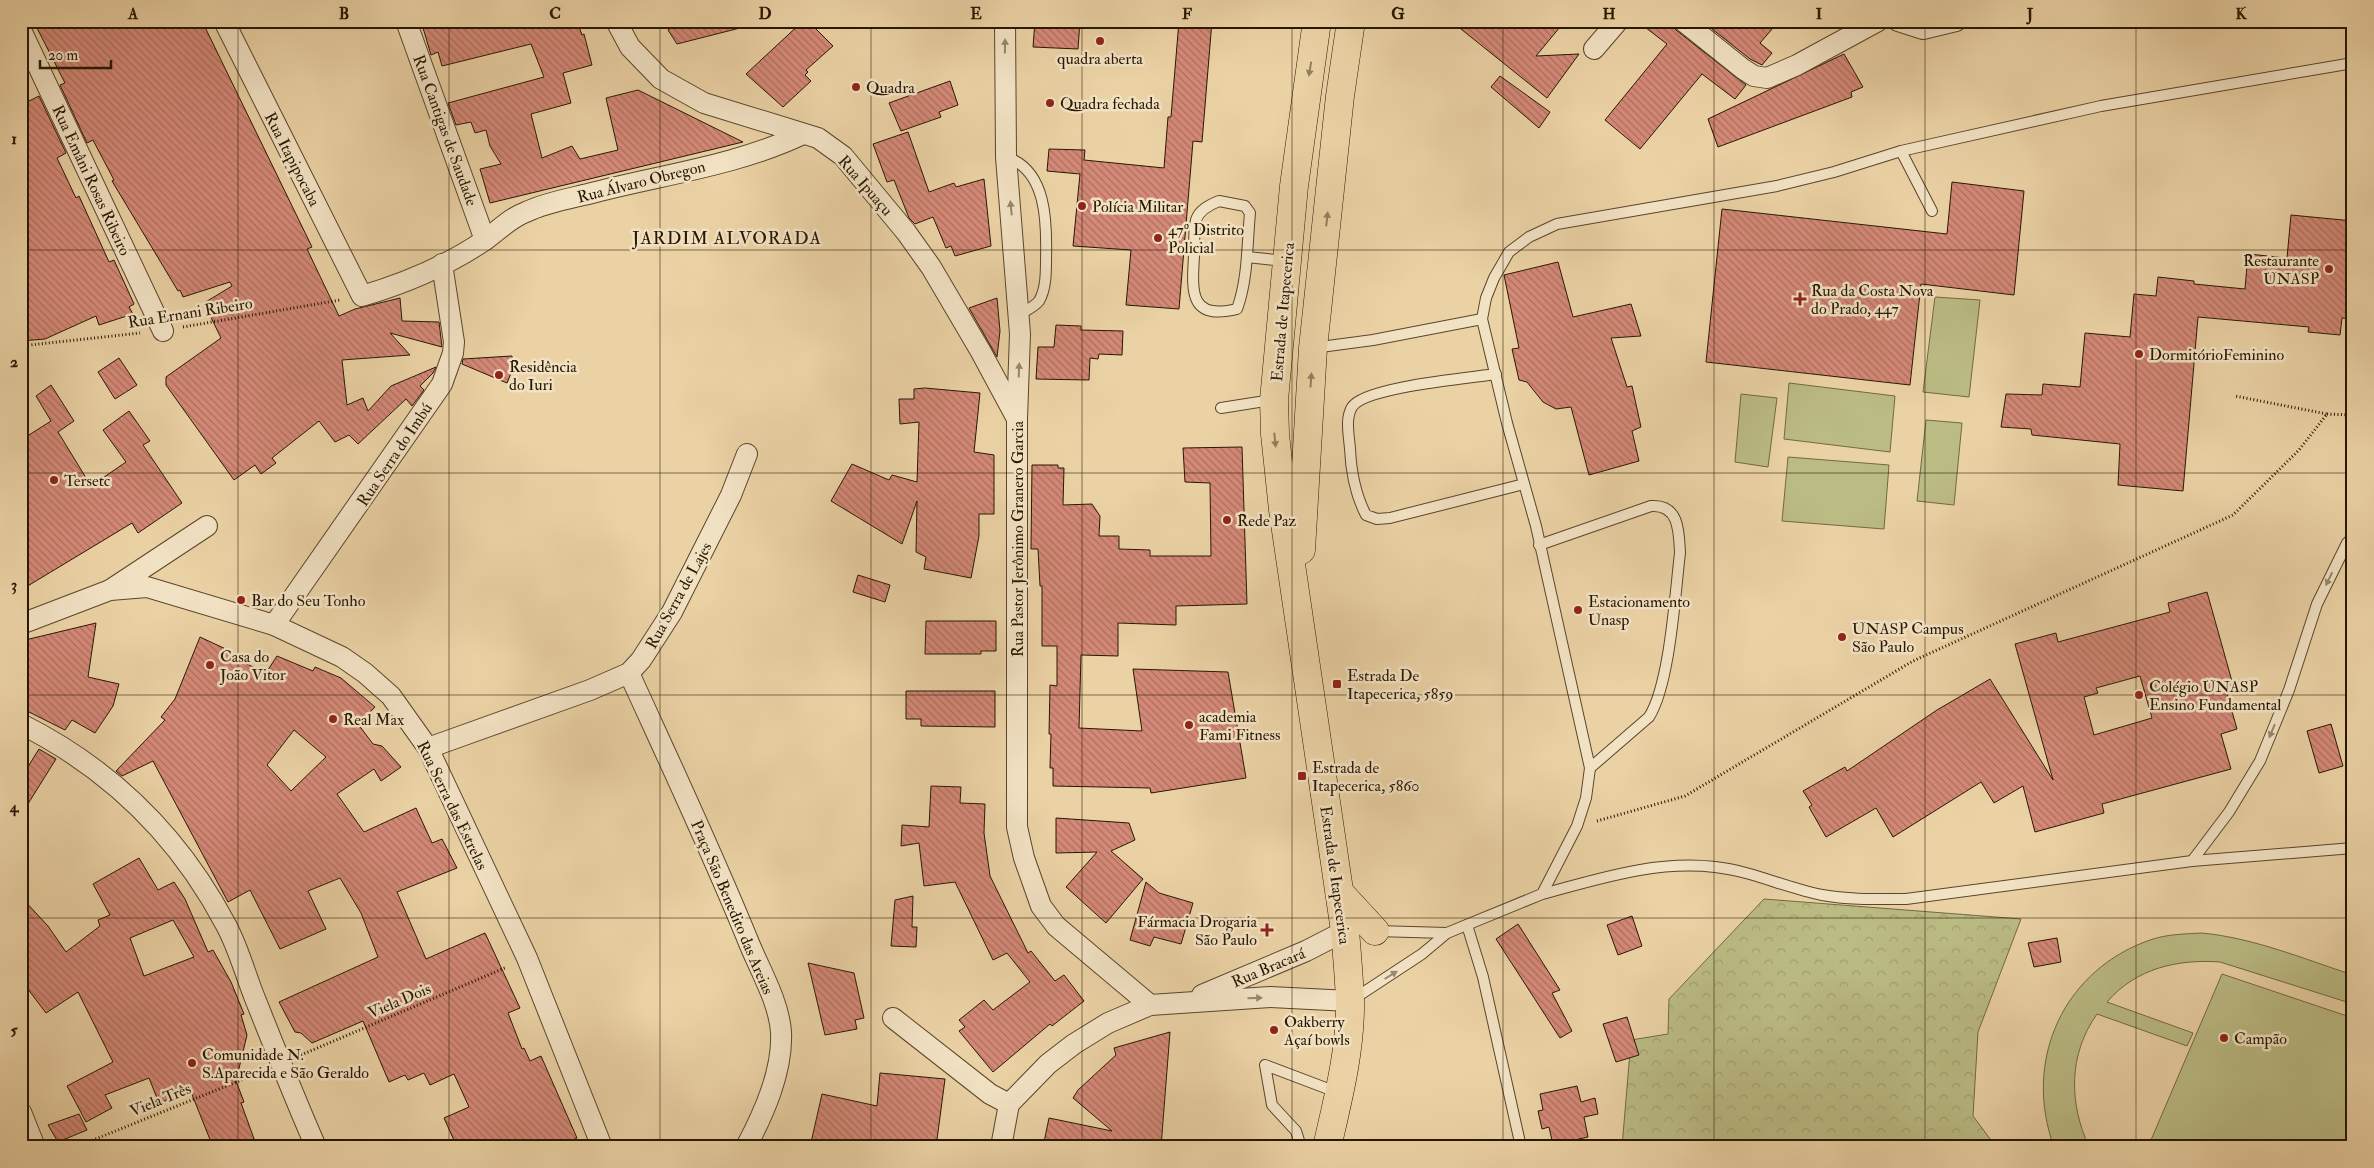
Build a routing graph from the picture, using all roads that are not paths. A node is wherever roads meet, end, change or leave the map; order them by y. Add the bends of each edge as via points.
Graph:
1 (224, 21) edge
2 (406, 21) edge
3 (616, 21) edge
4 (1005, 21) edge
5 (1317, 21) edge
6 (1351, 21) edge
7 (1618, 21) edge
8 (1683, 21) edge
9 (1878, 21) edge
10 (1898, 21) edge
11 (1956, 21) edge
12 (21, 30) edge
13 (1594, 49) dead end
14 (2353, 63) edge
15 (803, 134) junction
16 (1901, 151) junction
17 (1006, 157) junction
18 (1932, 211) dead end
19 (485, 240) junction
20 (1247, 257) junction
21 (1287, 261) junction
22 (442, 264) junction
23 (362, 296) joint
24 (1020, 314) junction
25 (1482, 319) junction
26 (163, 331) road end
27 (1314, 348) junction
28 (1496, 374) junction
29 (1274, 400) junction
30 (1221, 408) dead end
31 (1017, 419) junction
32 (747, 454) dead end
33 (1524, 484) junction
34 (207, 526) dead end
35 (2353, 537) edge
36 (1539, 545) junction
37 (110, 590) junction
38 (1298, 604) junction
39 (21, 624) edge
40 (274, 625) junction
41 (628, 673) junction
42 (21, 724) edge
43 (428, 748) junction
44 (1590, 768) junction
45 (2353, 848) edge
46 (2192, 861) junction
47 (1340, 893) junction
48 (1542, 894) junction
49 (1467, 925) junction
50 (1346, 931) junction
51 (1376, 931) junction
52 (1447, 933) junction
53 (1189, 1001) junction
54 (1350, 1001) junction
55 (1150, 1005) junction
56 (893, 1018) dead end
57 (1340, 1093) junction
58 (1009, 1104) junction
59 (21, 1112) edge
60 (35, 1147) edge
61 (316, 1147) edge
62 (602, 1147) edge
63 (746, 1147) edge
64 (1002, 1147) edge
65 (1301, 1147) edge
66 (1327, 1147) edge
67 (1521, 1147) edge

1 - 23 street, Rua Itapipocaba
2 - 19 street, Rua Cantigas de Saudade
3 - 15 street, Rua Ipuaçu via 630,47 661,79 704,102
17 -> 4 street, Rua Pastor Jerônimo Granero Garcia
5 -> 21 main road, Estrada de Itapecerica via 1303,112
27 -> 6 main road, Estrada de Itapecerica
7 - 13 street
8 - 9 street via 1743,69 1754,76 1767,78 1798,65
10 - 11 street via 1923,29
12 - 26 street, Rua Emâni Rosas Ribeiro
14 - 16 lane via 2101,106
15 - 19 street, Rua Álvaro Obregon via 760,152 617,186 526,212
15 - 31 street, Rua Ipuaçu via 818,138 843,156 906,232 936,275
16 - 18 lane
16 - 25 lane via 1777,186 1557,224 1529,237 1509,252 1494,278
24 -> 17 street, Rua Pastor Jerônimo Granero Garcia
17 - 24 lane via 1017,161 1034,179 1042,197 1047,232 1044,285 1040,299
19 - 22 street, Rua Álvaro Obregon
20 - 20 lane via 1250,213 1245,206 1219,201 1208,205 1196,221 1192,290 1198,302 1209,310 1237,309
20 - 21 lane
21 - 29 main road, Estrada de Itapecerica
22 - 23 street, Rua Álvaro Obregon via 407,282
22 - 40 street, Rua Serra do Imbú via 454,342 442,384
31 -> 24 street, Rua Pastor Jerônimo Granero Garcia
25 - 27 lane
25 - 28 lane
38 -> 27 main road, Estrada de Itapecerica
28 - 33 lane
28 - 33 lane via 1393,389 1361,399 1353,405 1348,419 1353,475 1362,508 1366,515 1377,519
29 - 30 lane
29 -> 38 main road, Estrada de Itapecerica via 1283,510
31 - 55 street, Rua Pastor Jerônimo Granero Garcia via 1017,827 1024,858 1041,906 1056,926
32 - 41 street, Rua Serra de Lajes via 731,495 672,612 641,660
33 - 36 lane
34 - 37 street
35 -> 46 lane via 2347,543 2318,604 2289,690 2260,761 2229,812
36 - 44 lane
36 - 44 lane via 1660,505 1675,518 1679,534 1680,553 1665,670 1654,708 1649,717
37 - 39 street
37 - 40 street, Rua Serra das Estrelas via 147,588
38 - 47 main road, Estrada de Itapecerica
40 - 43 street, Rua Serra das Estrelas via 342,657 365,672 391,696
41 - 43 street, Rua Serra de Lajes via 581,694
41 - 63 street, Praça São Benedito das Areias via 722,876 781,1031 780,1057 769,1095
42 - 61 street via 70,750 108,778 134,800 168,838 226,926
43 - 62 street, Rua Serra das Estrelas via 526,958
44 - 48 lane via 1586,798 1577,826
45 - 46 lane
46 - 48 lane via 1906,899 1823,895 1715,867 1665,865 1636,869
47 - 50 main road, Estrada de Itapecerica
47 - 51 main road
48 - 49 lane
49 - 52 lane
49 - 67 lane via 1483,977
50 - 51 lane
50 - 53 street, Rua Bracará via 1306,952
50 - 54 main road, Estrada de Itapecerica
51 - 52 lane
54 -> 52 lane via 1422,954
53 -> 54 street, Rua Bracará via 1270,997
53 - 55 street, Rua Bracará
54 - 57 main road, Estrada de Itapecerica
55 - 58 street, Rua Bracará via 1108,1023 1074,1044 1048,1064
56 - 58 street via 990,1094
57 - 65 lane via 1265,1065 1272,1105 1296,1131
57 - 66 main road, Estrada de Itapecerica
58 - 64 street
59 - 60 street

